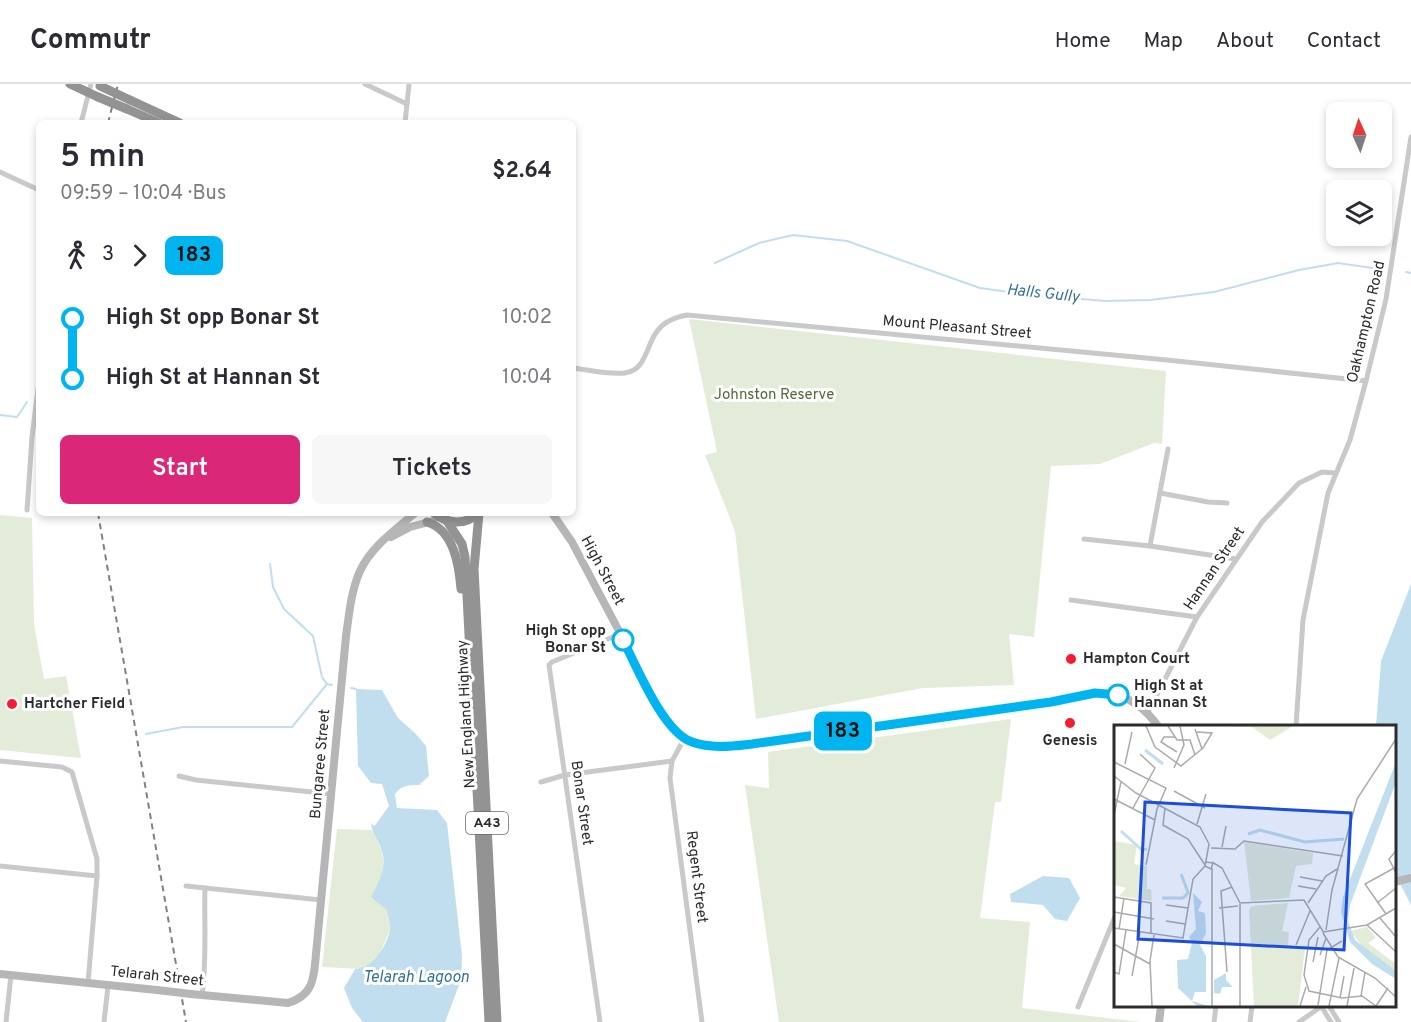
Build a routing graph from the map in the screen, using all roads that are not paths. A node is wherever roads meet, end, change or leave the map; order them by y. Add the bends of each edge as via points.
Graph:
1 (70, 84) edge
2 (365, 84) edge
3 (410, 84) edge
4 (95, 89) edge
5 (407, 104) junction
6 (140, 114) edge
7 (82, 120) edge
8 (167, 120) edge
9 (405, 120) edge
10 (1411, 137) edge
11 (0, 172) edge
12 (36, 189) edge
13 (576, 368) edge
14 (1366, 381) junction
15 (36, 405) edge
16 (1168, 449) dead end
17 (1335, 472) junction
18 (1160, 493) junction
19 (1227, 503) dead end
20 (27, 510) dead end
21 (412, 516) edge
22 (438, 516) edge
23 (475, 516) edge
24 (478, 516) edge
25 (548, 516) edge
26 (554, 516) edge
27 (445, 521) junction
28 (427, 522) junction
29 (558, 523) junction
30 (1084, 539) dead end
31 (380, 544) junction
32 (1150, 546) junction
33 (1236, 559) junction
34 (1071, 600) dead end
35 (1197, 617) junction
36 (469, 624) junction
37 (620, 634) junction
38 (1148, 712) junction
39 (1157, 725) edge
40 (1296, 725) edge
41 (684, 739) junction
42 (0, 760) edge
43 (672, 761) junction
44 (565, 775) junction
45 (179, 776) dead end
46 (541, 782) dead end
47 (331, 794) junction
48 (0, 866) edge
49 (97, 876) junction
50 (1411, 878) edge
51 (1396, 882) edge
52 (186, 886) dead end
53 (205, 888) junction
54 (321, 900) junction
55 (1114, 919) edge
56 (0, 974) edge
57 (11, 975) junction
58 (88, 983) junction
59 (108, 986) junction
60 (307, 992) joint
61 (202, 995) junction
62 (1078, 1007) dead end
63 (1161, 1007) edge
64 (1216, 1007) edge
65 (1252, 1007) edge
66 (1320, 1007) edge
67 (1322, 1007) edge
68 (1330, 1007) edge
69 (6, 1022) edge
70 (104, 1022) edge
71 (489, 1022) edge
72 (497, 1022) edge
73 (600, 1022) edge
74 (702, 1022) edge
75 (1159, 1022) edge
76 (1214, 1022) edge
77 (1250, 1022) edge
78 (1299, 1022) edge
79 (1331, 1022) edge
80 (1339, 1022) edge

1 - 4 highway
2 - 5 street
3 - 5 street
4 - 6 highway, bridge
4 - 7 street
5 - 9 street
6 - 8 highway
10 - 14 street, Oakhampton Road via 1392,265
11 - 12 street
13 - 14 street, Mount Pleasant Street via 633,371 643,361 659,328 677,317 697,315
14 - 17 street, Oakhampton Road via 1350,440
15 - 20 street
16 - 18 street
17 - 33 street, Hannan Street via 1322,472 1299,483 1262,522
17 - 40 street, Oakhampton Road via 1303,620
18 - 19 street
18 - 32 street
21 - 31 street, Bungaree Street
22 - 27 highway, A43
23 - 27 highway, A43 via 461,522
24 - 72 highway, New England Highway / A43 via 474,569
25 - 29 street, High Street
26 - 29 street, High Street
27 - 28 street, Bungaree Street
27 - 36 highway, New England Highway / A43 via 462,544
28 - 31 street, Bungaree Street
28 - 36 highway via 444,531 453,550
29 - 37 street, High Street
30 - 32 street
31 - 47 street, Bungaree Street via 360,570 351,605
32 - 33 street
33 - 35 street, Hannan Street
34 - 35 street
35 - 38 street, Hannan Street
36 - 71 highway, New England Highway / A43
37 - 41 street, High Street via 666,722
37 - 44 street, Bonar Street via 549,665
38 - 39 street
38 - 41 street via 1124,696 1105,693 752,744 705,745
41 - 43 street, Regent Street
42 - 49 street via 62,767 72,772 97,859
43 - 44 street
43 - 74 street, Regent Street via 670,778
44 - 46 street
44 - 73 street, Bonar Street
45 - 47 street
47 - 54 street, Bungaree Street
48 - 49 street
49 - 58 street
50 - 51 street
52 - 53 street
53 - 54 street
53 - 61 street
54 - 60 street, Bungaree Street via 314,977
55 - 62 street
56 - 57 street, Telarah Street
57 - 58 street, Telarah Street
57 - 69 street
58 - 59 street, Telarah Street
59 - 61 street, Telarah Street, bridge
59 - 70 street
60 - 61 street, Telarah Street via 288,1003
63 - 75 street
64 - 76 street
65 - 77 street
66 - 78 street
67 - 79 street
68 - 80 street

